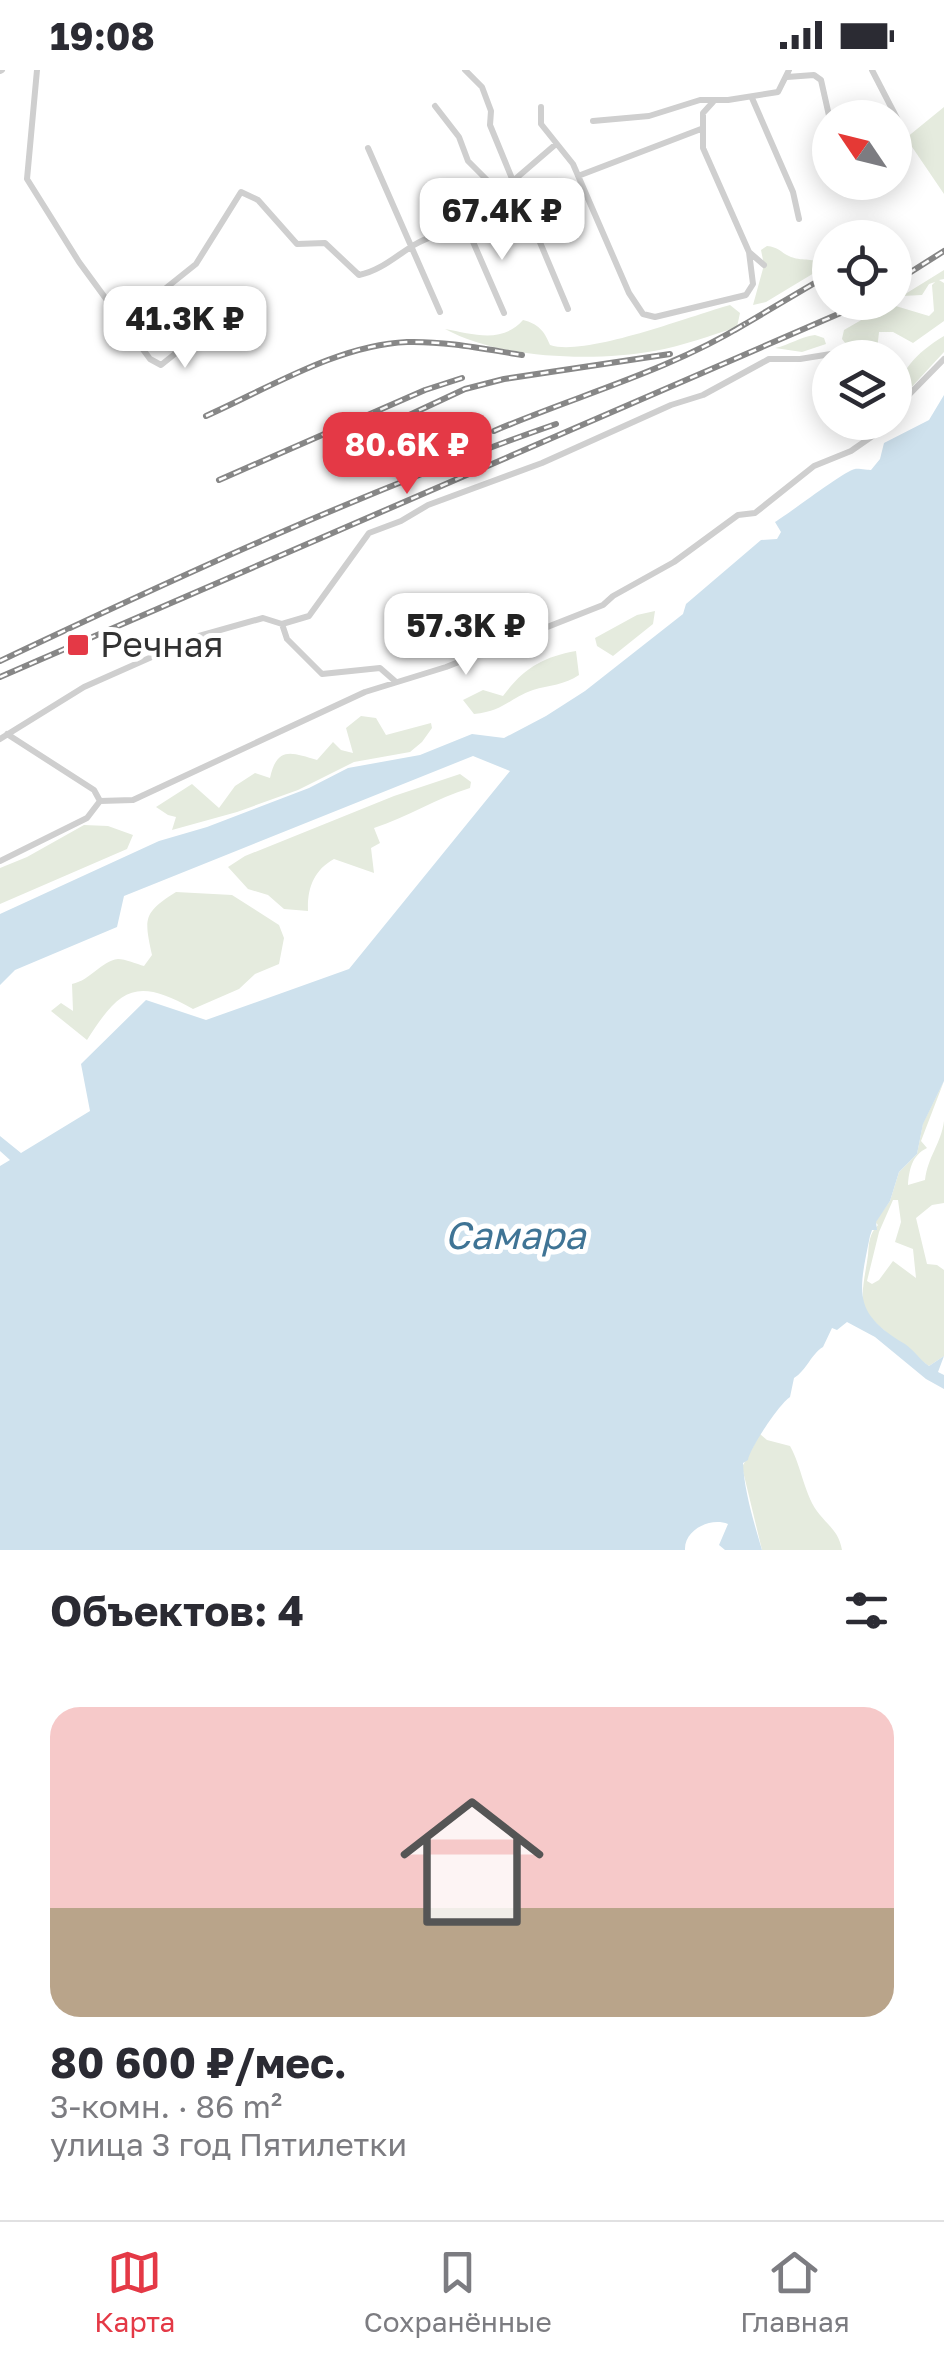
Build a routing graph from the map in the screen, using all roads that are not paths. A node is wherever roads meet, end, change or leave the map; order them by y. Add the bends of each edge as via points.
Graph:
1 (37, 70) edge
2 (465, 70) edge
3 (872, 70) edge
4 (788, 73) edge
5 (752, 98) junction
6 (826, 100) edge
7 (888, 100) edge
8 (714, 102) junction
9 (434, 106) dead end
10 (541, 106) dead end
11 (593, 121) dead end
12 (700, 129) junction
13 (556, 144) junction
14 (368, 148) dead end
15 (578, 176) junction
16 (513, 180) junction
17 (492, 186) junction
18 (799, 219) dead end
19 (468, 228) junction
20 (412, 246) junction
21 (749, 252) junction
22 (764, 265) dead end
23 (568, 309) dead end
24 (440, 312) dead end
25 (504, 313) dead end
26 (812, 357) edge
27 (944, 358) edge
28 (912, 391) edge
29 (867, 440) edge
30 (282, 624) junction
31 (397, 683) junction
32 (3, 737) edge
33 (100, 801) junction
34 (0, 861) edge

1 - 20 street via 27,179 78,262 161,365 176,353 166,288 196,264 241,192 258,200 297,244 325,242 359,275
2 - 16 street via 482,87
3 - 7 street
4 - 5 street via 778,92
4 - 6 street via 821,80
5 - 8 street
5 - 18 street
8 - 11 street
8 - 12 street via 703,112
9 - 17 street
10 - 13 street via 541,124
12 - 15 street
12 - 21 street via 702,148
13 - 15 street
13 - 16 street
14 - 20 street
15 - 21 street via 643,314 655,317 746,296 753,284
16 - 17 street
16 - 23 street via 523,187
17 - 19 street
19 - 20 street
19 - 25 street
20 - 24 street
21 - 22 street
26 - 30 street via 769,358 703,395 369,533 319,605
27 - 28 street
29 - 31 street via 814,466 755,513 738,515 603,606
30 - 31 street via 287,640 322,674 380,668
30 - 32 street via 264,618 199,636 84,687
31 - 33 street via 364,692 133,800
32 - 33 street via 94,790
33 - 34 street via 87,818

